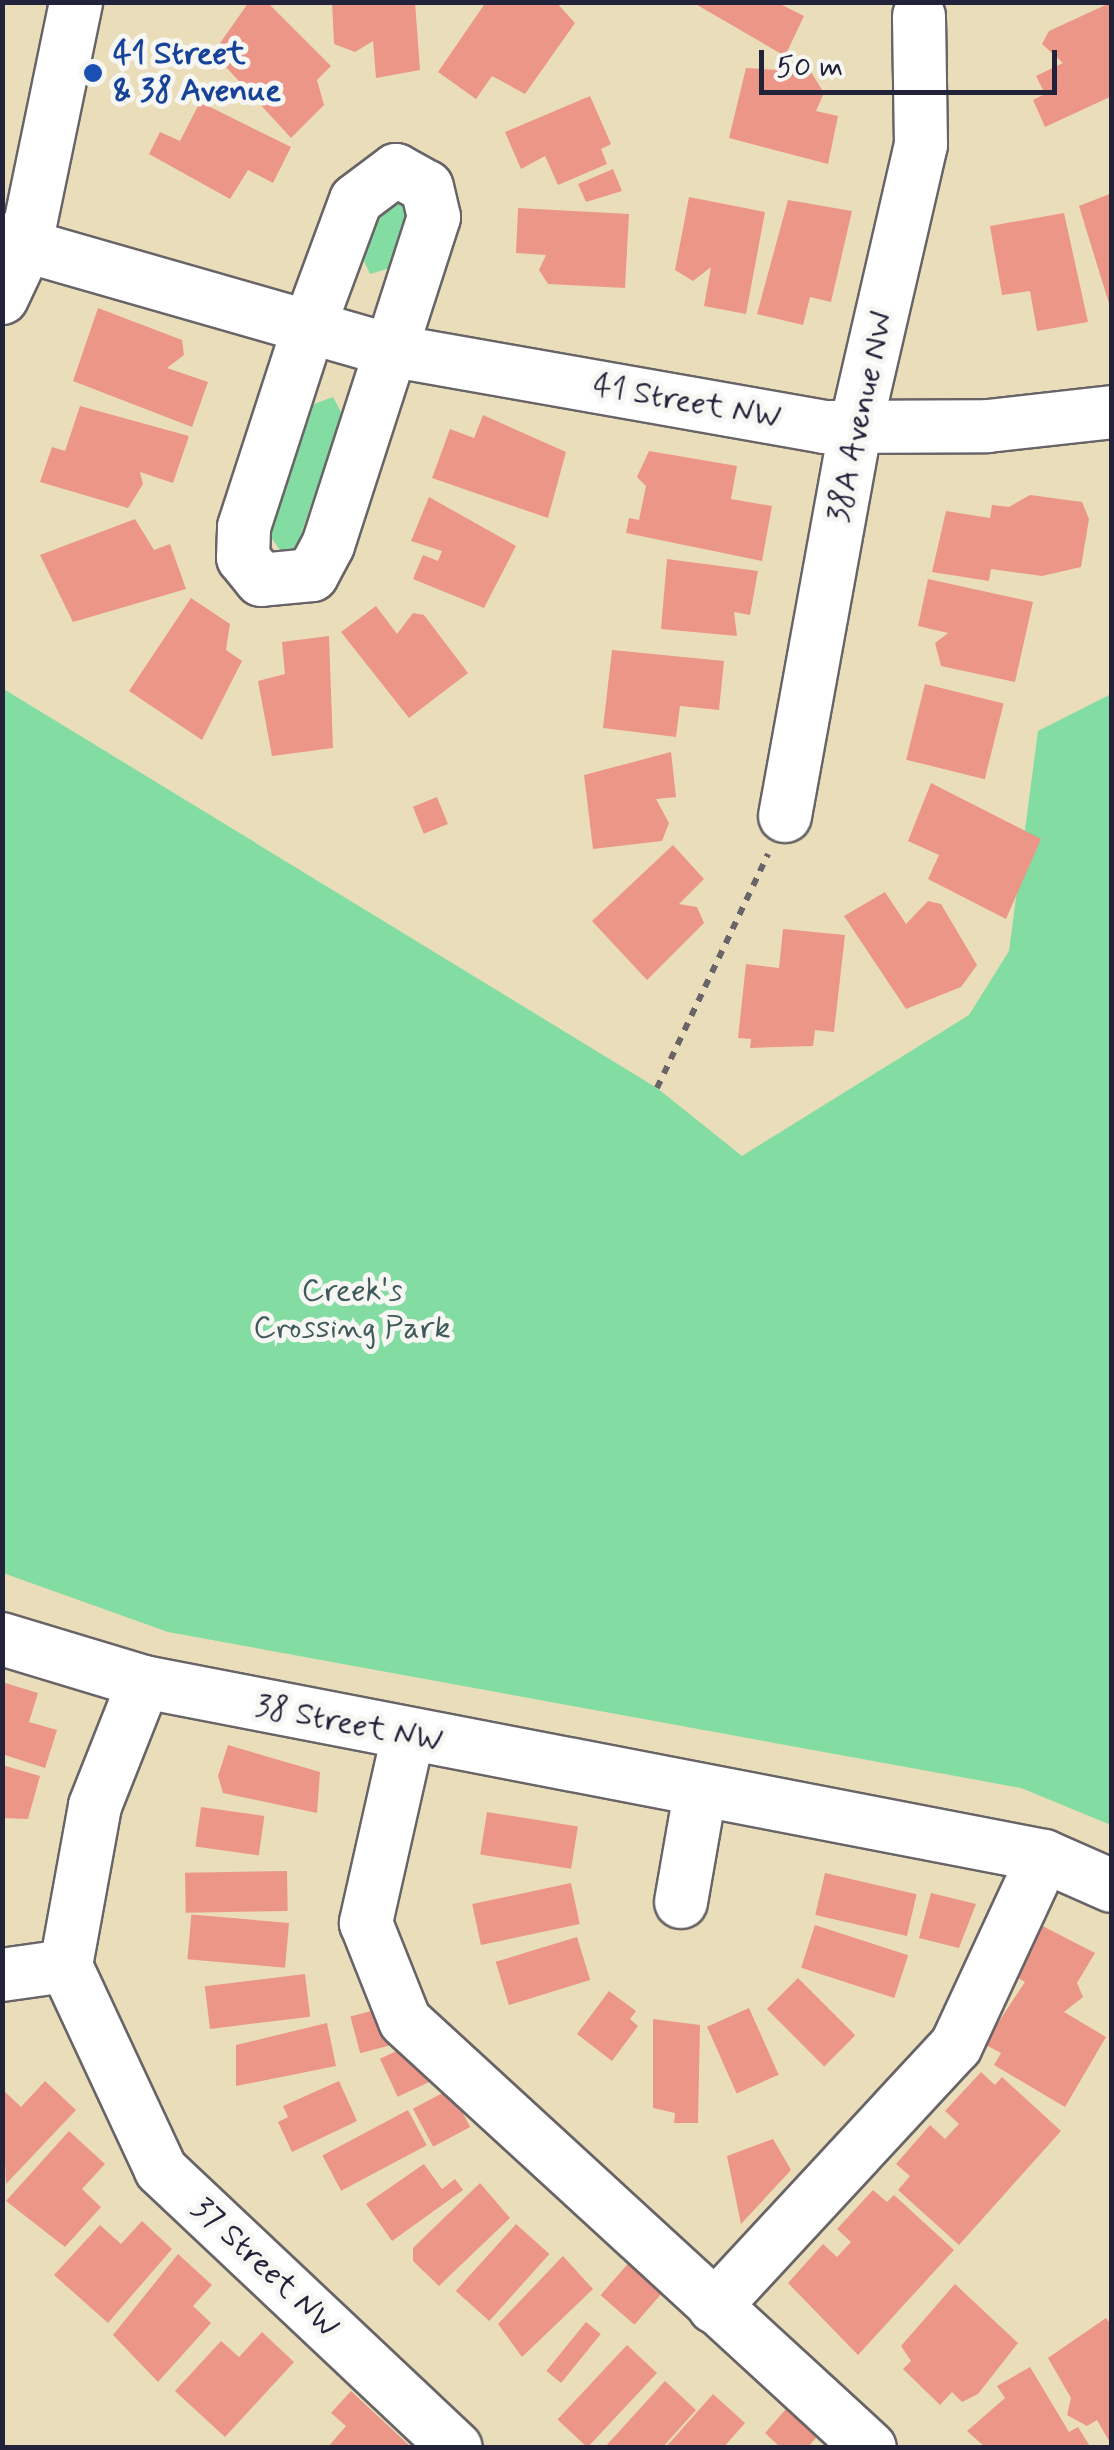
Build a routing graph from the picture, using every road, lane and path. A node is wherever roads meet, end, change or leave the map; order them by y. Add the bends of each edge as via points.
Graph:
1 (76, 2) edge
2 (919, 16) dead end
3 (14, 244) edge
4 (2, 298) edge
5 (309, 327) junction
6 (388, 350) junction
7 (1112, 412) edge
8 (856, 426) junction
9 (786, 816) joint
10 (656, 1088) dead end
11 (2, 1640) edge
12 (144, 1682) junction
13 (408, 1736) junction
14 (700, 1793) junction
15 (1044, 1856) junction
16 (1112, 1886) edge
17 (681, 1902) dead end
18 (66, 1966) junction
19 (2, 1975) edge
20 (714, 2307) junction
21 (456, 2448) edge
22 (870, 2448) edge

1 - 3 street
2 - 8 street, 38A Avenue NW via 921,145
3 - 4 street
3 - 5 street, 41 Street NW
5 - 6 street, 41 Street NW
5 - 6 street via 356,200 374,178 408,173 434,198 434,218
5 - 6 street via 244,527 242,558 262,580 297,582 320,564
6 - 8 street, 41 Street NW
7 - 8 street, 41 Street NW via 988,426
8 - 9 street, 38A Avenue NW
9 - 10 path
11 - 12 street, 38 Street NW
12 - 13 street, 38 Street NW
12 - 18 street via 95,1806
13 - 14 street, 38 Street NW
13 - 20 street via 366,1923 405,2021
14 - 15 street, 38 Street NW
14 - 17 street
15 - 16 street, 38 Street NW
15 - 20 street via 956,2046
18 - 19 street
18 - 21 street, 37 Street NW via 161,2170
20 - 22 street

